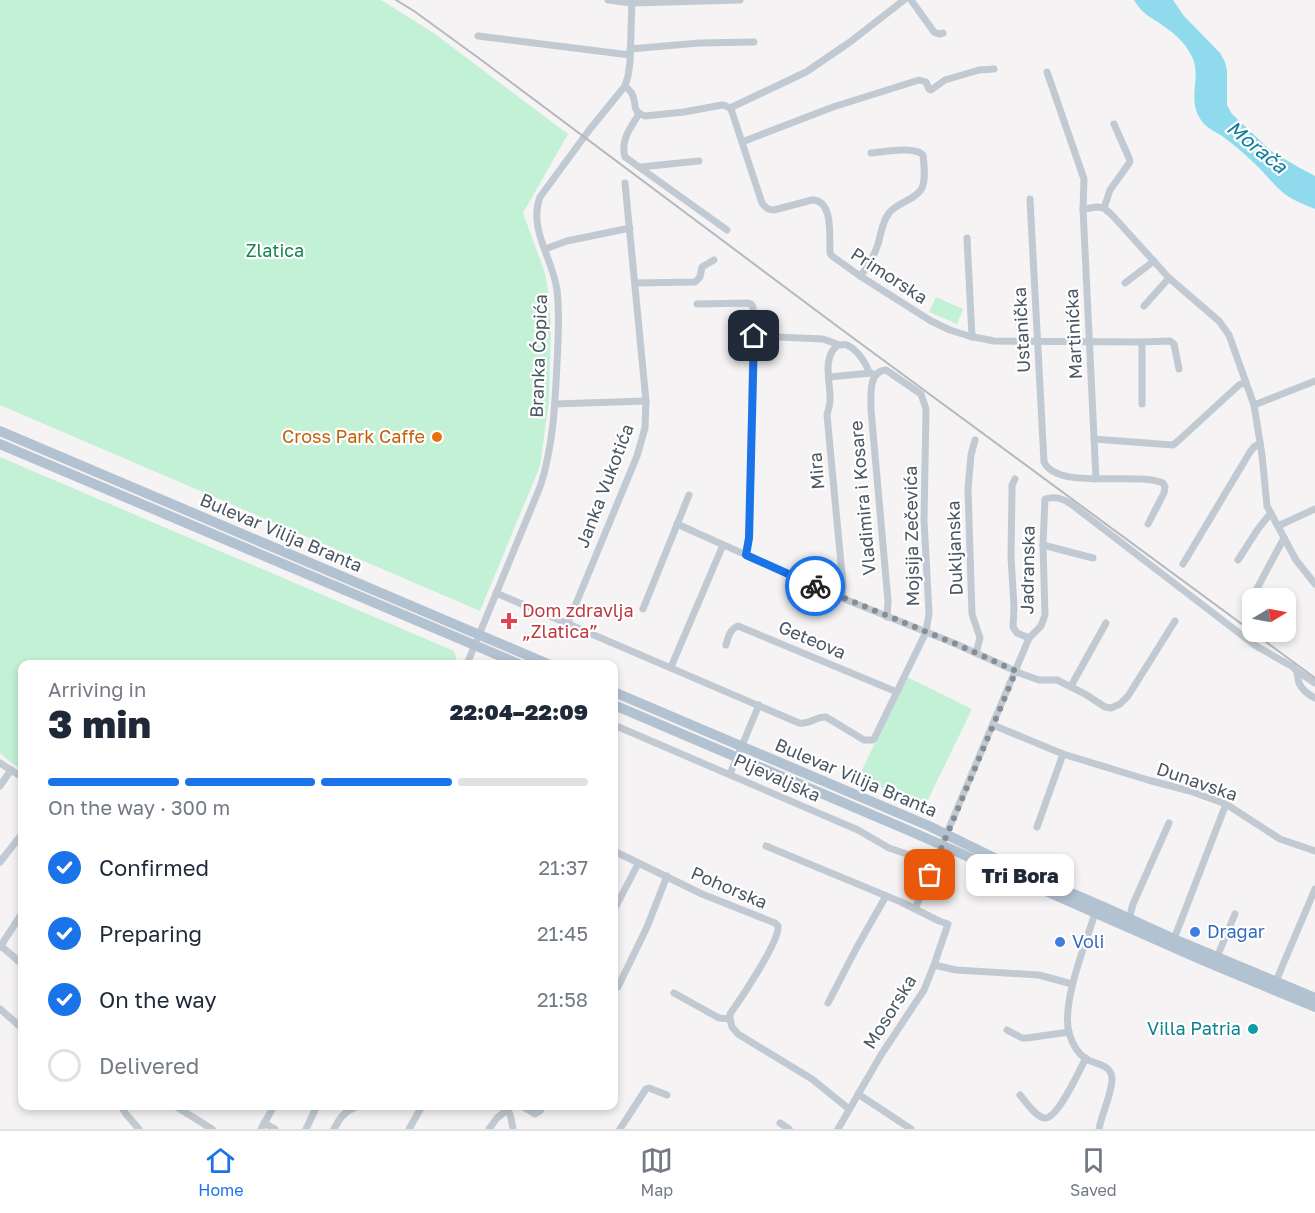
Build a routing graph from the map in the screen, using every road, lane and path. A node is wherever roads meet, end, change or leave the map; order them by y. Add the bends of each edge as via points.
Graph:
1 (608, 0) edge
2 (741, 0) edge
3 (904, 0) edge
4 (911, 0) edge
5 (632, 2) edge
6 (943, 33) dead end
7 (478, 36) dead end
8 (754, 42) dead end
9 (630, 52) junction
10 (994, 69) dead end
11 (1047, 72) dead end
12 (625, 86) junction
13 (730, 108) junction
14 (639, 114) junction
15 (1114, 124) dead end
16 (742, 142) junction
17 (871, 153) dead end
18 (699, 161) dead end
19 (640, 167) junction
20 (626, 183) dead end
21 (1030, 199) dead end
22 (1104, 208) junction
23 (1083, 209) junction
24 (630, 228) junction
25 (727, 230) dead end
26 (968, 238) dead end
27 (545, 249) junction
28 (714, 260) dead end
29 (1154, 261) junction
30 (860, 276) junction
31 (1169, 278) junction
32 (636, 283) junction
33 (1125, 283) dead end
34 (697, 304) dead end
35 (1144, 306) dead end
36 (754, 336) junction
37 (972, 337) junction
38 (1089, 341) junction
39 (1038, 342) junction
40 (1142, 342) junction
41 (838, 345) junction
42 (1179, 369) dead end
43 (873, 375) junction
44 (829, 377) junction
45 (1315, 381) edge
46 (1246, 382) junction
47 (645, 401) junction
48 (555, 404) junction
49 (1142, 405) dead end
50 (1254, 405) junction
51 (0, 431) edge
52 (1094, 439) junction
53 (975, 440) dead end
54 (1260, 443) junction
55 (0, 444) edge
56 (1015, 479) dead end
57 (1096, 479) junction
58 (689, 495) dead end
59 (1315, 509) edge
60 (1270, 514) junction
61 (677, 524) junction
62 (1148, 524) dead end
63 (1278, 526) junction
64 (1284, 538) junction
65 (723, 545) junction
66 (1043, 545) junction
67 (746, 555) junction
68 (1093, 558) dead end
69 (1238, 560) dead end
70 (1183, 564) dead end
71 (1315, 584) edge
72 (1257, 588) edge
73 (496, 592) junction
74 (842, 598) junction
75 (643, 609) dead end
76 (887, 617) junction
77 (1175, 621) dead end
78 (568, 623) junction
79 (1106, 623) dead end
80 (926, 632) junction
81 (1029, 638) junction
82 (477, 640) junction
83 (726, 645) dead end
84 (976, 653) junction
85 (469, 660) edge
86 (512, 660) edge
87 (536, 660) edge
88 (671, 667) junction
89 (1016, 671) junction
90 (1297, 671) junction
91 (1315, 684) edge
92 (1071, 686) junction
93 (897, 692) junction
94 (618, 694) edge
95 (1315, 698) edge
96 (759, 705) junction
97 (618, 707) edge
98 (993, 725) junction
99 (618, 727) edge
100 (739, 752) junction
101 (1063, 754) junction
102 (0, 764) edge
103 (10, 770) junction
104 (730, 774) junction
105 (18, 775) edge
106 (0, 786) edge
107 (1227, 804) junction
108 (1169, 822) dead end
109 (1037, 827) dead end
110 (18, 839) edge
111 (945, 840) junction
112 (766, 846) dead end
113 (1315, 851) edge
114 (618, 853) edge
115 (927, 861) dead end
116 (0, 862) edge
117 (638, 864) junction
118 (667, 876) junction
119 (1315, 889) edge
120 (886, 896) junction
121 (618, 902) edge
122 (915, 909) junction
123 (1095, 913) junction
124 (1235, 914) dead end
125 (18, 919) edge
126 (1129, 919) junction
127 (1174, 939) junction
128 (0, 947) edge
129 (1217, 957) junction
130 (18, 961) edge
131 (934, 965) junction
132 (1276, 981) junction
133 (1072, 984) junction
134 (618, 987) dead end
135 (674, 993) dead end
136 (1315, 998) edge
137 (828, 1003) dead end
138 (1315, 1007) edge
139 (0, 1009) edge
140 (730, 1019) junction
141 (18, 1025) edge
142 (1007, 1030) dead end
143 (1069, 1032) junction
144 (1086, 1058) junction
145 (858, 1094) junction
146 (667, 1095) dead end
147 (1020, 1095) dead end
148 (849, 1109) junction
149 (124, 1110) edge
150 (181, 1110) edge
151 (272, 1110) edge
152 (315, 1110) edge
153 (350, 1110) edge
154 (420, 1110) edge
155 (505, 1110) edge
156 (509, 1110) edge
157 (780, 1122) dead end
158 (262, 1126) edge
159 (139, 1129) edge
160 (212, 1129) edge
161 (275, 1129) edge
162 (306, 1129) edge
163 (334, 1129) edge
164 (409, 1129) edge
165 (489, 1129) edge
166 (513, 1129) edge
167 (620, 1129) edge
168 (789, 1129) edge
169 (838, 1129) edge
170 (911, 1129) edge
171 (1099, 1129) edge

1 - 5 street
2 - 5 street
3 - 13 street via 806,72
4 - 6 street via 934,32
5 - 9 street
7 - 9 street
8 - 9 street via 708,42
9 - 12 street
10 - 16 street via 945,80 932,90 919,80
11 - 23 street, Martinićka via 1084,179
12 - 14 street via 632,93
12 - 27 street, Branka Ćopića via 540,197 536,215
13 - 14 street via 722,105
13 - 16 street, Primorska
14 - 19 street via 623,148 625,157
15 - 22 street via 1130,162 1110,190
16 - 30 street, Primorska via 765,207 774,210 812,200 822,203 827,210 831,255
17 - 30 street via 918,151 923,155 923,181 918,193 886,216 870,265
18 - 19 street
19 - 25 street
20 - 24 street, Janka Vukotića
21 - 39 street, Ustanička
22 - 23 street
22 - 29 street
23 - 38 street, Martinićka
24 - 27 street
24 - 32 street, Janka Vukotića
26 - 37 street
27 - 48 street, Branka Ćopića via 557,296
28 - 32 street via 702,267 695,282
29 - 31 street
29 - 33 street
30 - 37 street, Primorska via 931,321
31 - 35 street
31 - 46 street via 1223,326
32 - 47 street, Janka Vukotića
34 - 36 street via 752,304
36 - 41 street via 822,339
36 - 67 street
37 - 39 street, Primorska
38 - 39 street, Primorska
38 - 40 street, Primorska
38 - 52 street, Martinićka
39 - 57 street, Ustanička via 1043,460 1048,469 1068,477
40 - 42 street, Primorska via 1173,342
40 - 49 street
41 - 43 street via 852,348
41 - 44 street, Mira via 829,359
43 - 44 street
43 - 76 street, Vladimira i Kosare via 871,423
43 - 80 street, Mojsija Zečevića via 886,370 921,394 924,403 929,613
44 - 74 street, Mira via 828,423
45 - 50 street
46 - 50 street
46 - 52 street via 1173,445
47 - 48 street
47 - 78 street, Janka Vukotića via 645,428 637,456
48 - 73 street, Branka Ćopića via 545,472
50 - 54 street
51 - 82 main road, Bulevar Vilija Branta
52 - 57 street, Martinićka
53 - 84 street, Dukljanska via 968,500 972,614 980,638
54 - 60 street
54 - 70 street via 1250,452
55 - 82 main road, Bulevar Vilija Branta
56 - 81 street via 1013,627
57 - 62 street via 1163,483 1164,493
58 - 61 street
59 - 63 street
60 - 63 street
60 - 69 street
61 - 65 street
61 - 75 street
63 - 64 street
64 - 71 street
64 - 72 street
65 - 67 street
65 - 88 street
66 - 68 street
66 - 81 street, Jadranska via 1046,615
66 - 90 street, Jadranska via 1045,499 1063,499 1256,646
67 - 74 street
73 - 78 street
73 - 82 street, Branka Ćopića
74 - 76 street
76 - 80 street
77 - 92 street via 1120,704 1104,707
78 - 88 street
79 - 92 street
80 - 84 street
80 - 93 street, Mojsija Zečevića
81 - 89 street, Jadranska
82 - 85 street, Branka Ćopića
82 - 86 main road, Bulevar Vilija Branta
82 - 87 main road, Bulevar Vilija Branta
83 - 93 street, Geteova via 738,626
84 - 89 street
88 - 96 street
89 - 92 street
89 - 98 street, Jadranska
90 - 91 street
90 - 95 street via 1300,686
93 - 96 street, Mojsija Zečevića via 874,739 868,741 826,717 802,724
94 - 100 main road, Bulevar Vilija Branta
96 - 100 street
97 - 100 main road, Bulevar Vilija Branta
98 - 101 street, Dunavska
98 - 111 street, Jadranska
99 - 104 street, Pljevaljska
100 - 104 street
100 - 111 main road, Bulevar Vilija Branta
101 - 107 street, Dunavska
101 - 109 street
102 - 103 street
103 - 105 street
103 - 106 street
104 - 115 street, Pljevaljska via 858,830 889,848
107 - 113 street, Dunavska via 1280,839
107 - 127 street
108 - 126 street
110 - 116 street
111 - 122 street
111 - 123 main road, Bulevar Vilija Branta
111 - 126 main road, Bulevar Vilija Branta
112 - 120 street
114 - 117 street, Pohorska
117 - 118 street, Pohorska
117 - 121 street
118 - 134 street
118 - 140 street, Pohorska via 779,927
119 - 132 street
120 - 122 street
120 - 137 street
122 - 131 street, Mosorska via 948,924
123 - 133 street
123 - 138 main road, Bulevar Vilija Branta
124 - 129 street
125 - 128 street
126 - 127 main road, Bulevar Vilija Branta
127 - 129 main road, Bulevar Vilija Branta
128 - 130 street
129 - 132 main road, Bulevar Vilija Branta
131 - 133 street via 1039,975
131 - 145 street, Mosorska via 918,1000
132 - 136 main road, Bulevar Vilija Branta
133 - 143 street
135 - 140 street via 719,1018
139 - 141 street
140 - 148 street via 738,1034 812,1079
142 - 143 street via 1022,1038
143 - 144 street via 1078,1052
144 - 147 street via 1050,1117 1038,1114
144 - 171 street via 1107,1067 1112,1076
145 - 148 street, Mosorska
145 - 170 street
146 - 167 street via 646,1089
148 - 169 street, Mosorska
149 - 159 street
150 - 160 street
151 - 158 street
152 - 162 street
153 - 163 street
154 - 164 street
155 - 165 street
156 - 166 street
157 - 168 street
158 - 161 street

